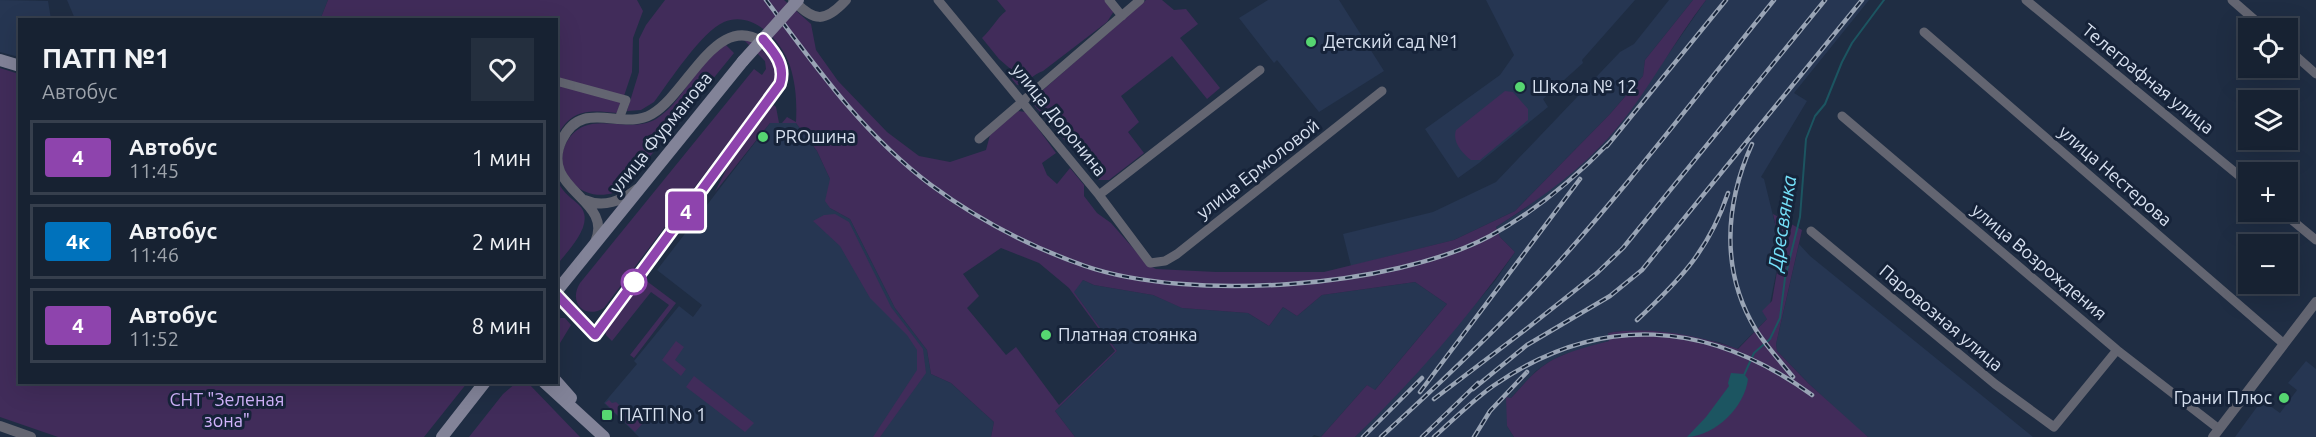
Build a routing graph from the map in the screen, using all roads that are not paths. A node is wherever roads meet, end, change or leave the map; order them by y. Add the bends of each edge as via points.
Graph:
1 (796, 0) edge
2 (846, 0) edge
3 (938, 0) edge
4 (1109, 0) edge
5 (1140, 0) edge
6 (2026, 0) edge
7 (2232, 0) edge
8 (1122, 16) junction
9 (2253, 18) edge
10 (1924, 32) dead end
11 (2298, 58) edge
12 (0, 60) edge
13 (18, 65) edge
14 (1260, 70) dead end
15 (2316, 74) edge
16 (558, 82) edge
17 (1382, 91) dead end
18 (1023, 101) junction
19 (1842, 116) dead end
20 (619, 119) junction
21 (979, 139) dead end
22 (2238, 175) edge
23 (644, 183) junction
24 (1100, 195) junction
25 (579, 197) junction
26 (2294, 222) edge
27 (1811, 231) dead end
28 (2316, 240) edge
29 (594, 245) junction
30 (1150, 263) joint
31 (558, 290) edge
32 (558, 295) edge
33 (2316, 302) edge
34 (2284, 344) junction
35 (2117, 350) junction
36 (558, 383) edge
37 (483, 384) edge
38 (546, 384) edge
39 (0, 426) edge
40 (2216, 433) edge
41 (601, 434) edge
42 (31, 437) edge
43 (442, 437) edge

1 - 2 street via 818,18 832,13
1 - 23 main road, улица Фурманова, bridge
3 - 18 street, улица Доронина
4 - 8 street
5 - 8 street
6 - 22 street, Телеграфная улица
7 - 9 street
8 - 18 street
10 - 34 street, улица Нестерова
11 - 15 street
12 - 13 main road
14 - 24 street
16 - 20 street via 626,100
17 - 30 street, улица Ермоловой via 1177,254
18 - 21 street
18 - 24 street, улица Доронина
19 - 35 street, улица Возрождения
20 - 25 street via 585,118 562,139 560,172
20 - 32 street via 643,118 660,108 727,29 746,27 754,32 772,50 782,68 780,84 595,335
23 - 25 street via 610,203 599,204
23 - 29 main road, улица Фурманова
24 - 30 street, улица Доронина
25 - 29 street via 598,219
26 - 28 street
27 - 35 street, Паровозная улица via 1995,384 2054,427
29 - 31 main road, улица Фурманова
33 - 34 street
34 - 40 street
35 - 40 street, улица Возрождения
36 - 41 main road
37 - 43 main road
38 - 41 main road
39 - 42 street

